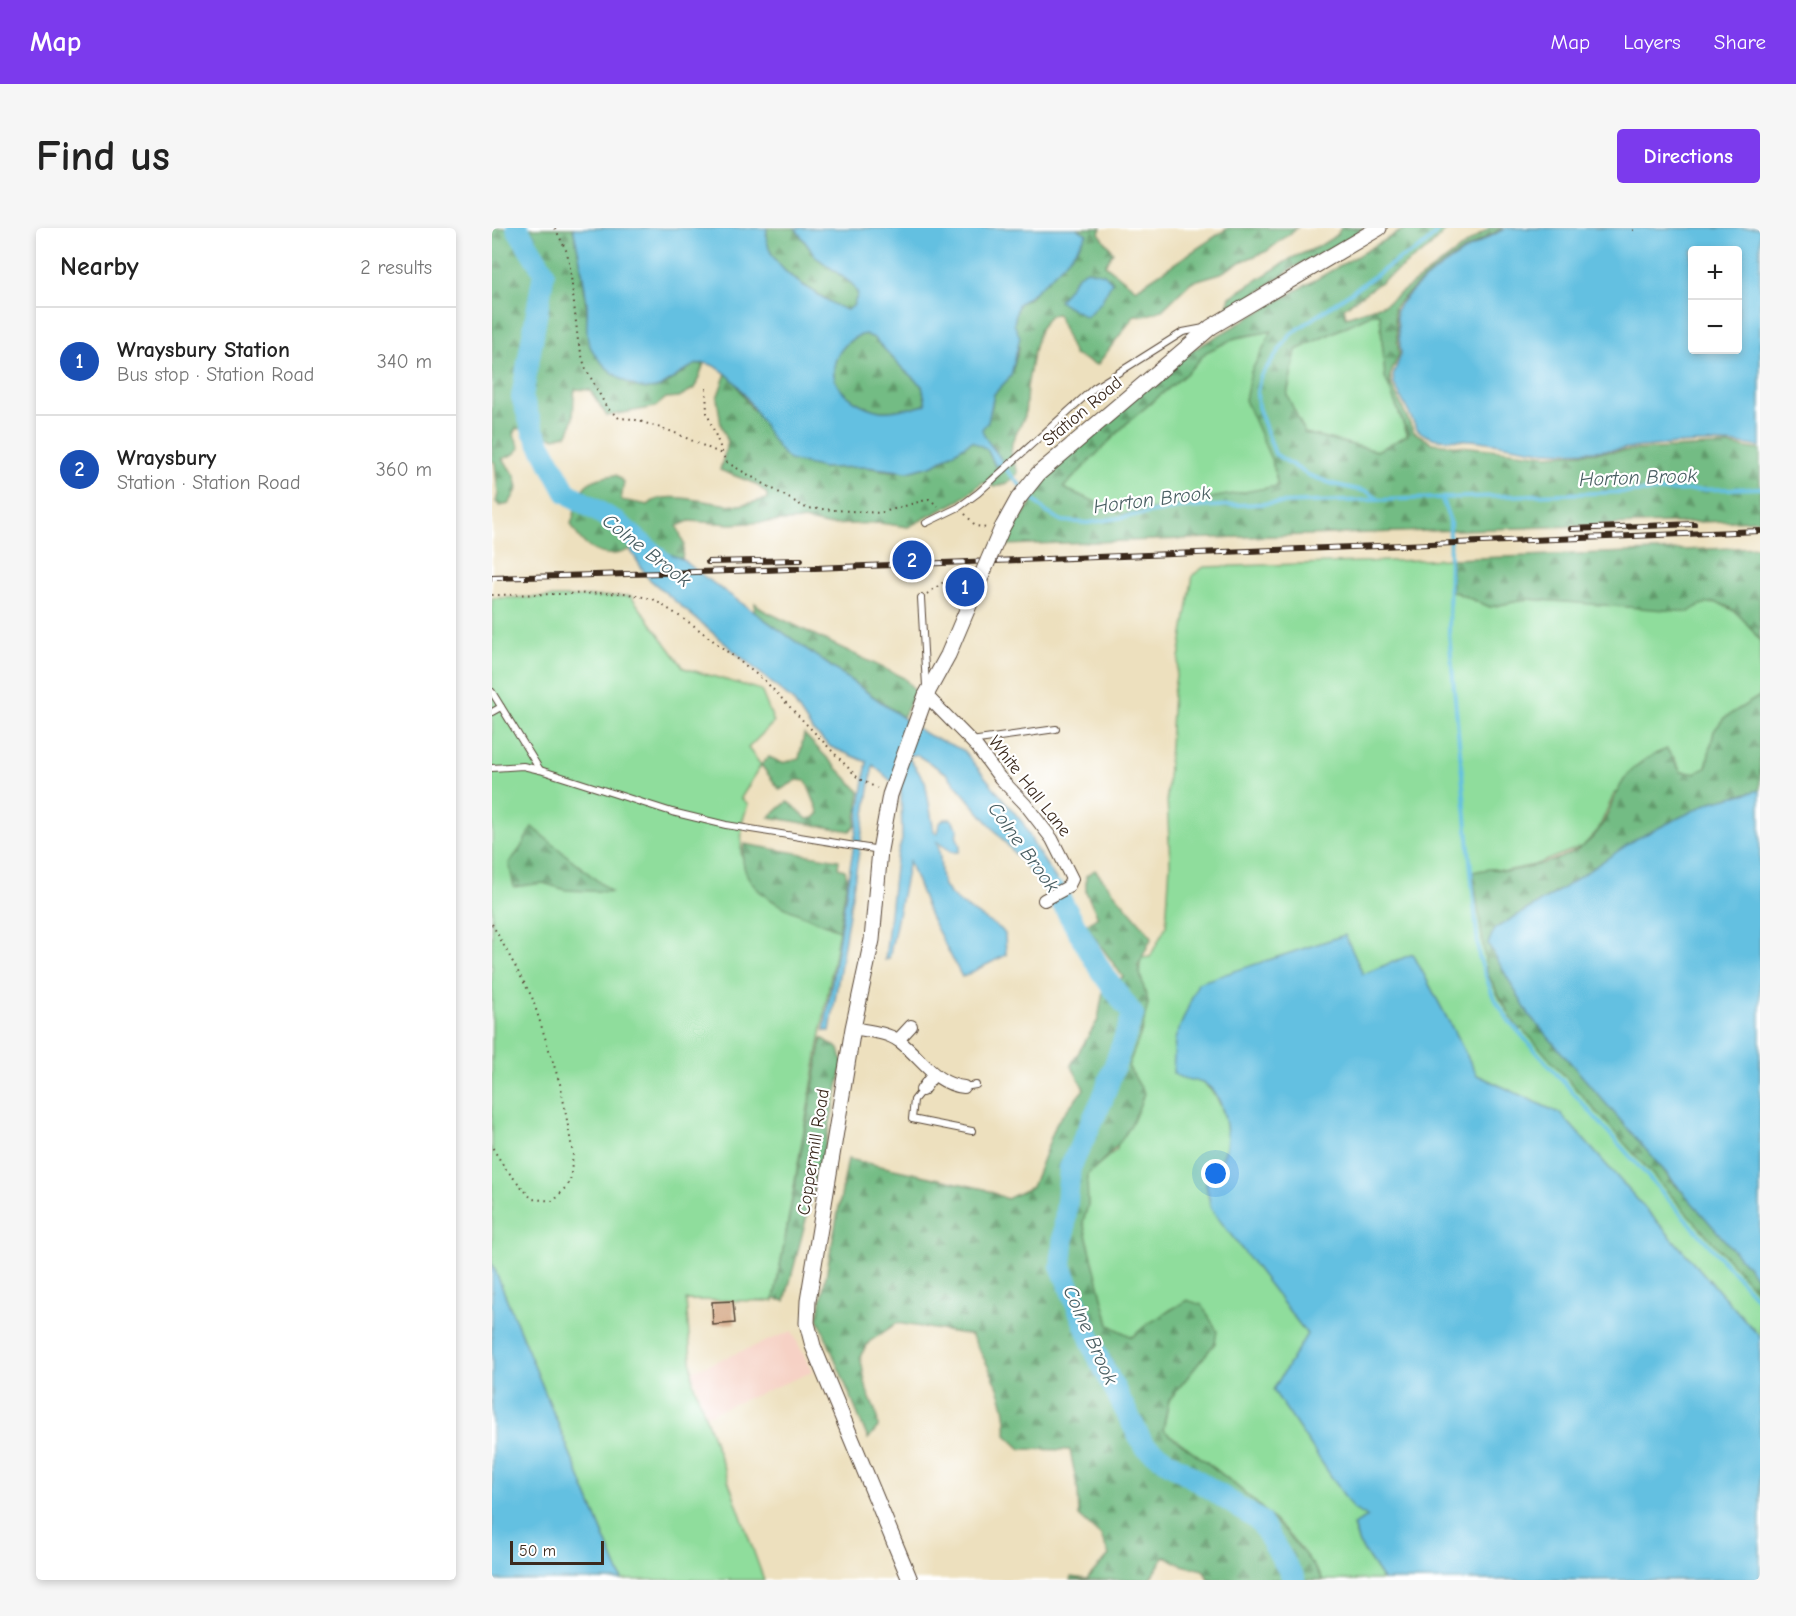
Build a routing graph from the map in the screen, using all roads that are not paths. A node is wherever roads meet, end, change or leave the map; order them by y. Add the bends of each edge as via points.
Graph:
1 (1379, 228) edge
2 (1211, 327) junction
3 (926, 523) dead end
4 (921, 598) road end
5 (492, 692) edge
6 (926, 696) junction
7 (501, 707) junction
8 (492, 712) edge
9 (917, 718) joint
10 (1056, 729) dead end
11 (971, 741) junction
12 (492, 768) edge
13 (540, 770) junction
14 (880, 850) junction
15 (1044, 900) dead end
16 (911, 1026) dead end
17 (853, 1028) junction
18 (898, 1040) junction
19 (934, 1074) junction
20 (970, 1086) dead end
21 (921, 1090) joint
22 (972, 1131) dead end
23 (910, 1580) edge

1 - 2 street, Station Road
2 - 3 lane via 1183,332 1094,388 978,493
2 - 6 street, Station Road, bridge via 1038,474 1018,499 975,583 948,654
4 - 6 lane
5 - 7 lane
6 - 9 street, Station Road
6 - 11 street, White Hall Lane
7 - 8 lane
7 - 13 lane
9 - 14 street, Coppermill Road via 890,795
10 - 11 lane
11 - 15 street, White Hall Lane via 1052,839 1072,879 1068,887
12 - 13 lane via 523,766
13 - 14 lane via 672,812 763,832
14 - 17 street, Coppermill Road via 872,940
16 - 18 street
17 - 18 street
17 - 23 street, Coppermill Road via 807,1323
18 - 19 street
19 - 20 street via 948,1084
19 - 21 street
21 - 22 lane via 914,1100 912,1119

